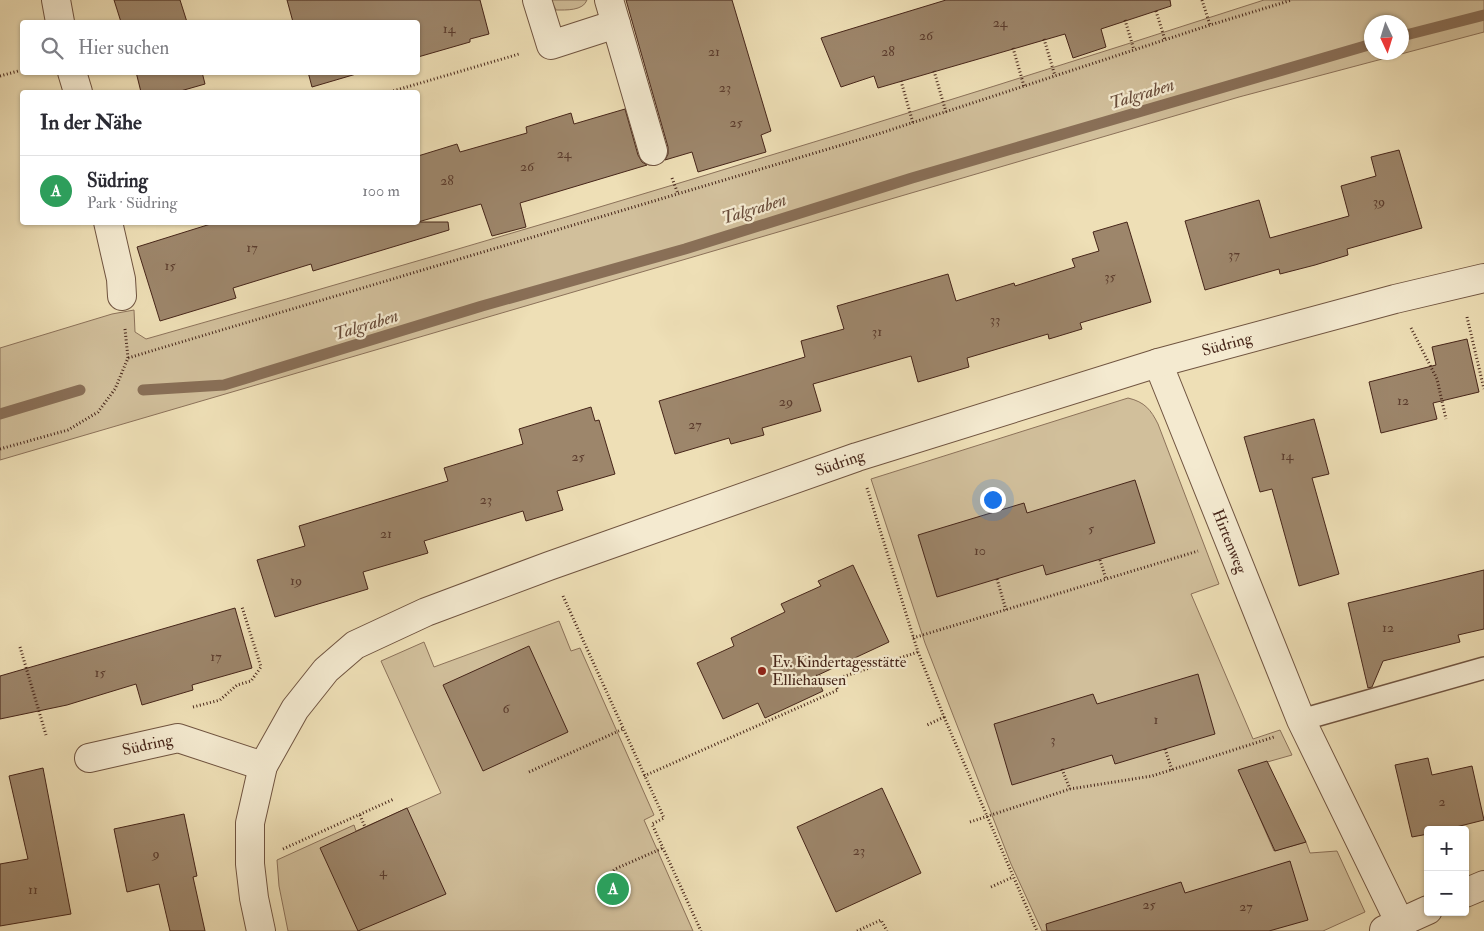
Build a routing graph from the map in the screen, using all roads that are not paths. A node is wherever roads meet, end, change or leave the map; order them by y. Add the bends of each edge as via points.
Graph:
1 (56, 0) edge
2 (537, 0) edge
3 (612, 12) edge
4 (60, 20) edge
5 (73, 75) edge
6 (77, 90) edge
7 (653, 152) dead end
8 (109, 225) edge
9 (1471, 281) edge
10 (122, 296) dead end
11 (1158, 363) junction
12 (1484, 668) edge
13 (1301, 720) junction
14 (89, 758) dead end
15 (263, 766) junction
16 (1484, 885) edge
17 (1469, 891) edge
18 (1424, 912) edge
19 (1391, 927) edge
20 (261, 931) edge

1 - 4 street
2 - 3 street via 551,45
3 - 7 street
5 - 6 street
8 - 10 street
9 - 11 street, Südring
11 - 13 street, Hirtenweg
11 - 15 street, Südring via 857,457 426,612 355,645 326,670 295,710
12 - 13 lane
13 - 19 street, Hirtenweg
14 - 15 street, Südring via 178,738
15 - 20 street, Südring via 250,823 250,864
16 - 17 street
18 - 19 street

